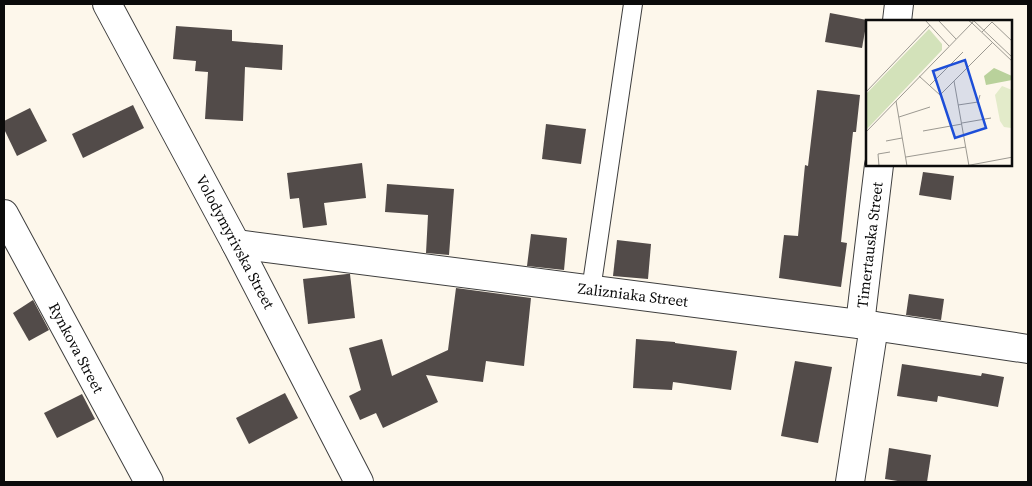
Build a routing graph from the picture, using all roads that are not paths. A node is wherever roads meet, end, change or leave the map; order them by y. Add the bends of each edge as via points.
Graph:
1 (107, 4) edge
2 (633, 4) edge
3 (899, 4) edge
4 (897, 20) edge
5 (879, 166) edge
6 (4, 214) edge
7 (236, 244) junction
8 (591, 290) junction
9 (867, 325) junction
10 (1028, 349) edge
11 (149, 482) edge
12 (359, 482) edge
13 (850, 482) edge

1 - 7 street, Volodymyrivska Street
2 - 8 lane
3 - 4 street
5 - 9 street, Timertauska Street
6 - 11 street, Rynkova Street
7 - 8 street, Zalizniaka Street
7 - 12 street, Volodymyrivska Street
8 - 9 street, Zalizniaka Street
9 - 10 street, Zalizniaka Street
9 - 13 street, Timertauska Street

